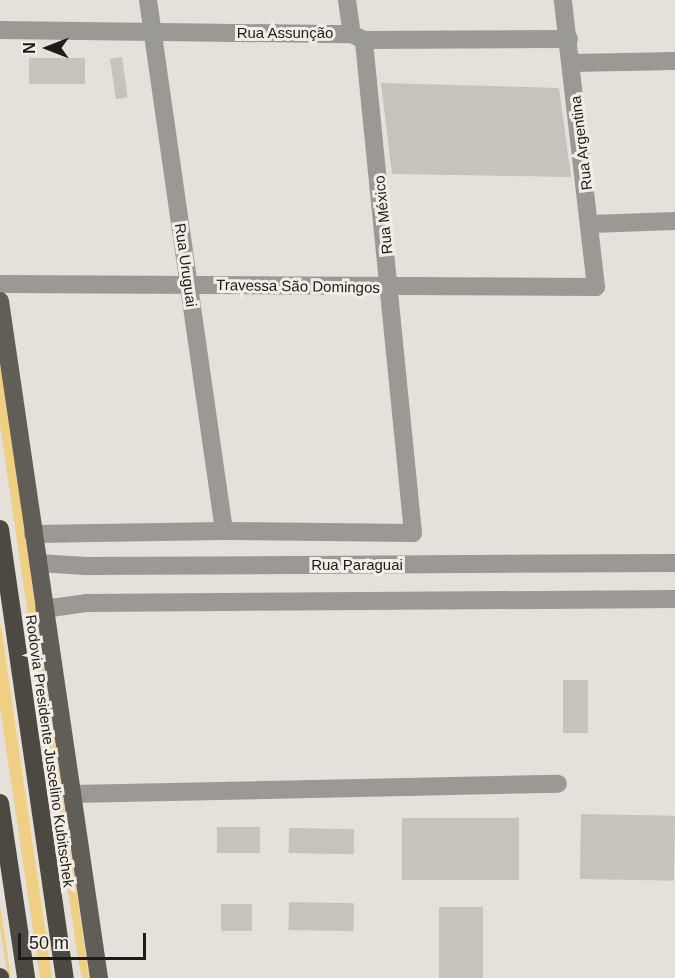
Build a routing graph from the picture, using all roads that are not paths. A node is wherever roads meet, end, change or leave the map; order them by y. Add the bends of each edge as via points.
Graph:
1 (148, 0) edge
2 (347, 0) edge
3 (563, 0) edge
4 (0, 30) edge
5 (153, 33) junction
6 (358, 37) junction
7 (568, 39) junction
8 (675, 61) edge
9 (572, 63) junction
10 (675, 221) edge
11 (591, 224) junction
12 (0, 284) edge
13 (189, 284) junction
14 (596, 286) joint
15 (390, 288) junction
16 (0, 301) edge
17 (0, 529) edge
18 (224, 531) junction
19 (33, 534) junction
20 (675, 563) edge
21 (38, 564) junction
22 (675, 599) edge
23 (44, 609) junction
24 (558, 784) dead end
25 (72, 794) junction
26 (0, 803) edge
27 (26, 978) edge
28 (65, 978) edge
29 (99, 978) edge

1 - 5 street, Rua Uruguai
2 - 6 street, Rua México
3 - 7 street, Rua Argentina
4 - 5 street, Rua Assunção
5 - 6 street, Rua Assunção
5 - 13 street, Rua Uruguai
6 - 7 street, Rua Assunção
6 - 15 street, Rua México
7 - 9 street, Rua Argentina
8 - 9 street
9 - 11 street, Rua Argentina
10 - 11 street
11 - 14 street, Rua Argentina
12 - 13 street, Travessa São Domingos
13 - 15 street, Travessa São Domingos
13 - 18 street, Rua Uruguai
14 - 15 street, Travessa São Domingos
15 - 18 street, Rua México via 413,533
16 - 19 main road
17 - 28 highway, Rodovia Presidente Juscelino Kubitschek
18 - 19 street
19 - 21 main road
20 - 21 street, Rua Paraguai
21 - 23 main road
22 - 23 street via 86,603
23 - 25 main road
24 - 25 street
25 - 29 main road
26 - 27 highway

